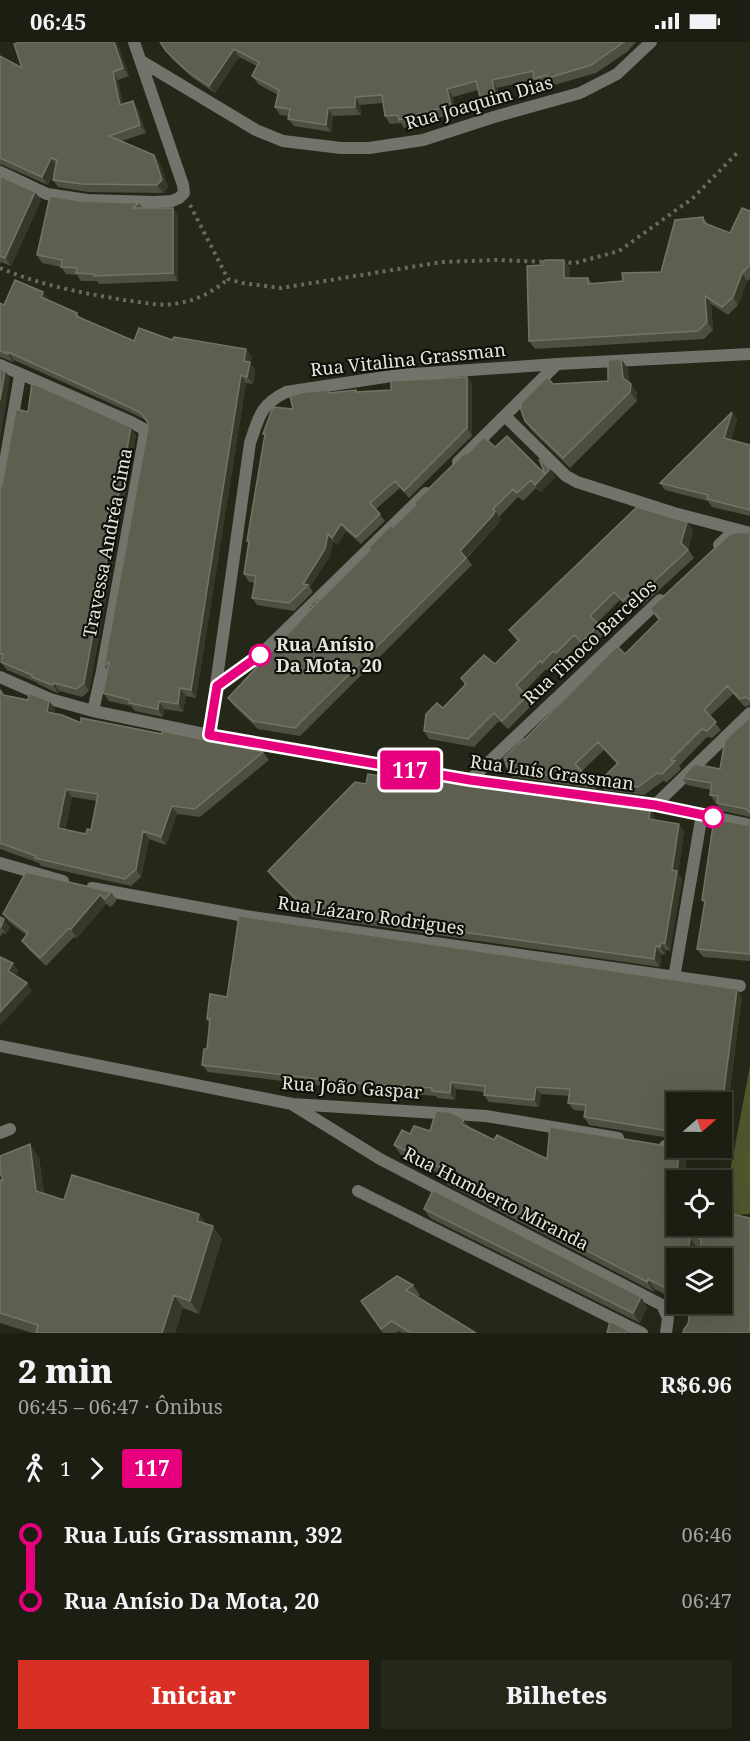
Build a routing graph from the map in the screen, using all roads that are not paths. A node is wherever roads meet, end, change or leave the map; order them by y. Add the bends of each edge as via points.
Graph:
1 (134, 42) edge
2 (651, 42) edge
3 (141, 62) junction
4 (0, 172) edge
5 (750, 354) edge
6 (557, 364) junction
7 (0, 365) edge
8 (20, 375) junction
9 (505, 416) junction
10 (0, 491) edge
11 (735, 530) junction
12 (750, 533) edge
13 (710, 554) edge
14 (667, 594) edge
15 (0, 677) edge
16 (217, 686) junction
17 (93, 711) junction
18 (750, 713) edge
19 (209, 735) junction
20 (470, 780) junction
21 (655, 805) junction
22 (702, 814) junction
23 (750, 825) edge
24 (0, 863) edge
25 (674, 978) junction
26 (740, 986) dead end
27 (0, 1046) edge
28 (292, 1104) junction
29 (635, 1141) edge
30 (658, 1144) edge
31 (666, 1145) edge
32 (358, 1191) dead end
33 (642, 1333) edge
34 (666, 1333) edge

1 - 3 street
2 - 3 street, Rua Joaquim Dias via 617,74 580,93 423,140 369,148 283,141 256,130
3 - 4 street via 183,185 184,193 179,198 155,202 87,201 46,194
5 - 6 street, Rua Vitalina Grassman
6 - 9 street
6 - 16 street, Rua Vitalina Grassman via 398,375 295,390 271,399 260,415 250,443
7 - 8 street, Travessa Andréa Cima
8 - 10 street
8 - 17 street, Travessa Andréa Cima via 131,422 145,433
9 - 11 street via 566,476 577,482
9 - 16 street via 260,655
11 - 12 street
11 - 13 street
14 - 20 street, Rua Tinoco Barcelos
15 - 17 street, Rua Luís Grassman via 50,699
16 - 19 street, Rua Vitalina Grassman
17 - 19 street, Rua Luís Grassman
18 - 21 street
19 - 20 street, Rua Luís Grassman
20 - 21 street, Rua Luís Grassman
21 - 22 street, Rua Luís Grassman
22 - 23 street, Rua Luís Grassman
22 - 25 street
24 - 25 street, Rua Lázaro Rodrigues via 79,885 245,916
25 - 26 street, Rua Lázaro Rodrigues
27 - 28 street, Rua João Gaspar
28 - 29 street, Rua João Gaspar via 486,1116
28 - 34 street, Rua Humberto Miranda via 380,1159 662,1305 668,1318
30 - 31 street
32 - 33 street

